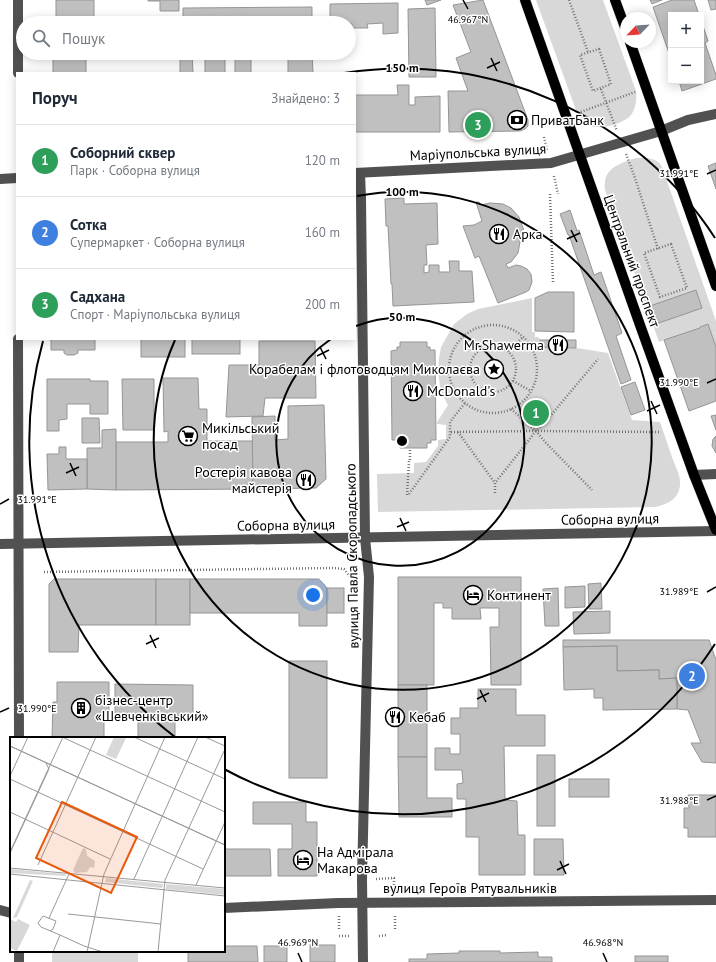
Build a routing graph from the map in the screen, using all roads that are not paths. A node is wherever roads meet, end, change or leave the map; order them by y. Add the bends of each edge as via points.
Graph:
1 (18, 0) edge
2 (525, 0) edge
3 (615, 0) edge
4 (620, 14) edge
5 (18, 16) edge
6 (632, 48) edge
7 (18, 60) edge
8 (18, 72) edge
9 (716, 114) edge
10 (661, 130) junction
11 (580, 154) junction
12 (358, 173) edge
13 (16, 178) edge
14 (0, 179) edge
15 (716, 286) edge
16 (18, 340) edge
17 (716, 474) edge
18 (694, 475) junction
19 (716, 531) edge
20 (365, 538) junction
21 (0, 544) edge
22 (19, 544) junction
23 (19, 737) edge
24 (716, 900) edge
25 (362, 903) junction
26 (225, 908) edge
27 (0, 910) edge
28 (10, 913) edge
29 (362, 962) edge

1 - 5 street
2 - 11 main road, Центральний проспект
3 - 4 main road
6 - 10 main road
7 - 8 street
9 - 10 street, Маріупольська вулиця via 688,120
10 - 11 street, Маріупольська вулиця
10 - 15 main road
11 - 12 street, Маріупольська вулиця via 551,163
11 - 18 main road, Центральний проспект
12 - 20 street, вулиця Павла Скоропадського via 361,198
13 - 14 street
16 - 22 street
17 - 18 street
18 - 19 main road, Центральний проспект
19 - 20 street, Соборна вулиця
20 - 22 street, Соборна вулиця
20 - 25 street, вулиця Павла Скоропадського via 369,577
21 - 22 street, Соборна вулиця
22 - 23 street
24 - 25 street, вулиця Героїв Рятувальників
25 - 26 street, вулиця Героїв Рятувальників
25 - 29 street, вулиця Павла Скоропадського
27 - 28 street

